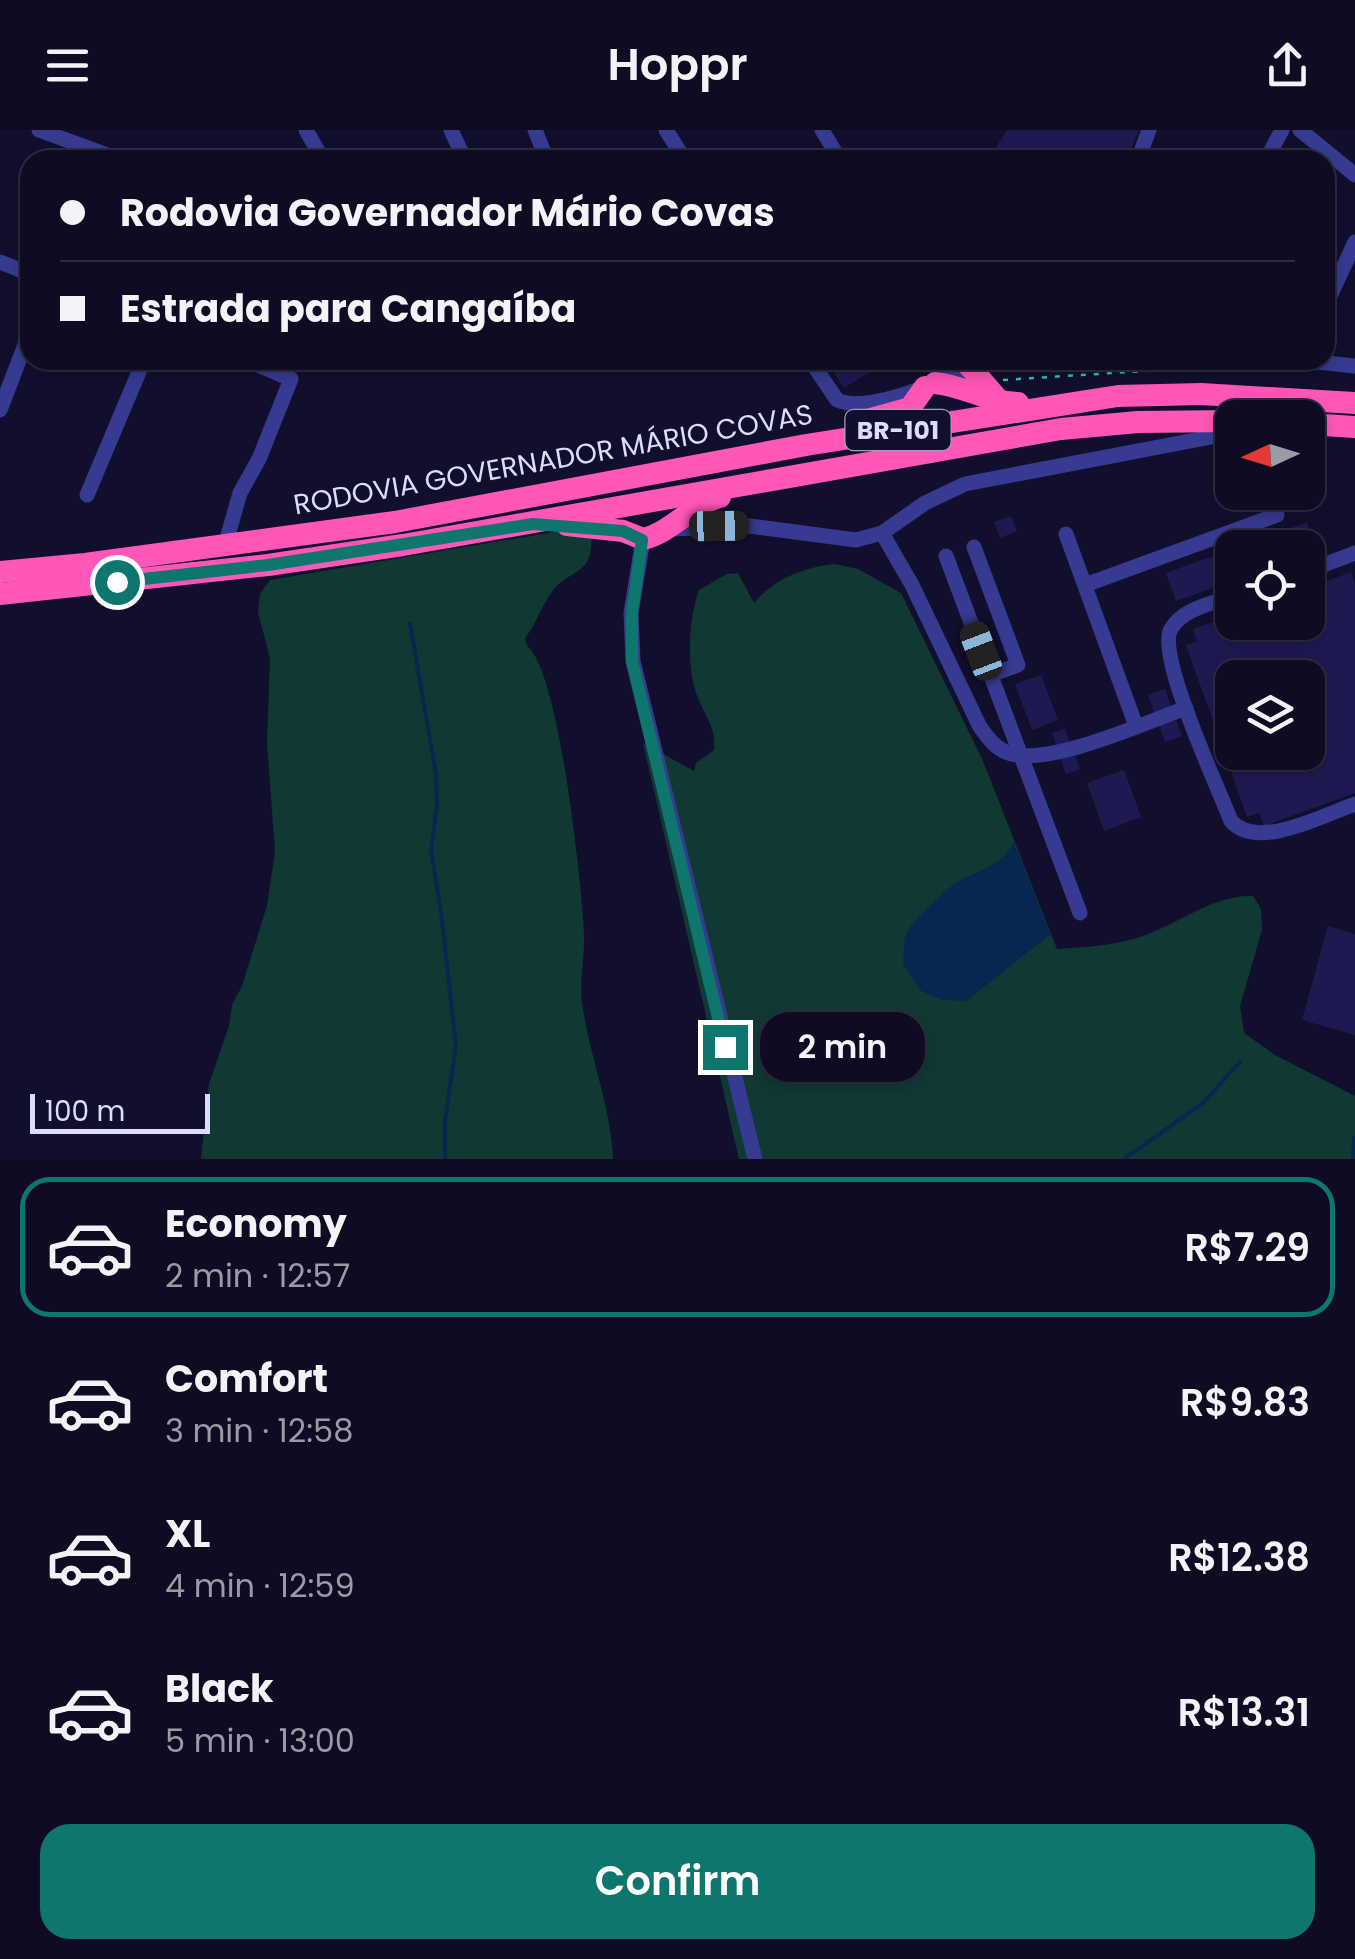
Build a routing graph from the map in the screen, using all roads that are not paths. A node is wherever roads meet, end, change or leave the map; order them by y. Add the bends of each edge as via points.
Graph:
1 (39, 130) edge
2 (1300, 130) edge
3 (94, 150) edge
4 (1324, 150) edge
5 (1335, 159) edge
6 (1355, 175) edge
7 (1355, 242) edge
8 (1335, 285) edge
9 (20, 358) edge
10 (140, 370) edge
11 (270, 370) edge
12 (816, 370) edge
13 (967, 370) edge
14 (976, 370) edge
15 (930, 385) junction
16 (1002, 403) junction
17 (1355, 404) edge
18 (1051, 406) junction
19 (0, 410) edge
20 (1215, 421) edge
21 (1325, 425) edge
22 (1355, 427) edge
23 (1215, 437) edge
24 (940, 450) junction
25 (747, 456) junction
26 (668, 470) junction
27 (86, 495) dead end
28 (611, 508) junction
29 (1277, 515) dead end
30 (533, 524) junction
31 (667, 529) junction
32 (882, 533) junction
33 (1066, 534) dead end
34 (633, 535) junction
35 (225, 546) junction
36 (974, 547) dead end
37 (1355, 554) edge
38 (946, 556) dead end
39 (1325, 564) edge
40 (982, 567) junction
41 (0, 572) edge
42 (954, 577) junction
43 (1085, 585) junction
44 (0, 594) edge
45 (1215, 602) edge
46 (1000, 616) junction
47 (972, 627) junction
48 (990, 675) junction
49 (1186, 708) junction
50 (1136, 726) junction
51 (1020, 756) junction
52 (1355, 804) edge
53 (1080, 914) dead end
54 (755, 1159) edge

1 - 3 street
2 - 4 street
5 - 6 street
7 - 8 street
9 - 19 street
10 - 27 street
11 - 35 street via 291,379 240,492
12 - 15 street via 837,400 858,404
13 - 15 street
14 - 16 highway
15 - 16 highway via 964,388
15 - 26 highway via 910,408 894,414 690,456
16 - 18 highway
17 - 18 highway, RODOVIA GOVERNADOR MÁRIO COVAS / BR-101 via 1201,394
18 - 25 highway, RODOVIA GOVERNADOR MÁRIO COVAS / BR-101
20 - 24 highway, RODOVIA GOVERNADOR MÁRIO COVAS / BR-101 via 1061,428
21 - 22 highway
23 - 32 street via 965,484
24 - 28 highway, RODOVIA GOVERNADOR MÁRIO COVAS / BR-101
24 - 31 highway via 916,464 712,499
25 - 26 highway, RODOVIA GOVERNADOR MÁRIO COVAS / BR-101
25 - 28 highway via 731,468 619,491
26 - 35 highway, RODOVIA GOVERNADOR MÁRIO COVAS / BR-101 via 395,522
28 - 30 highway, RODOVIA GOVERNADOR MÁRIO COVAS
28 - 34 highway
29 - 43 street
30 - 34 highway
30 - 44 highway, RODOVIA GOVERNADOR MÁRIO COVAS via 268,565
31 - 32 street via 750,526 856,540
31 - 34 highway
32 - 51 street via 980,728 993,745
33 - 43 street
34 - 54 street via 632,661
35 - 41 highway, RODOVIA GOVERNADOR MÁRIO COVAS / BR-101
36 - 40 street
37 - 39 street
38 - 42 street
40 - 42 street
40 - 46 street
42 - 47 street
43 - 50 street
45 - 49 street via 1178,620 1166,641
46 - 47 street
46 - 48 street via 1018,665
47 - 48 street
48 - 51 street
49 - 50 street
49 - 52 street via 1231,821 1243,831 1274,832
50 - 51 street via 1043,757
51 - 53 street

